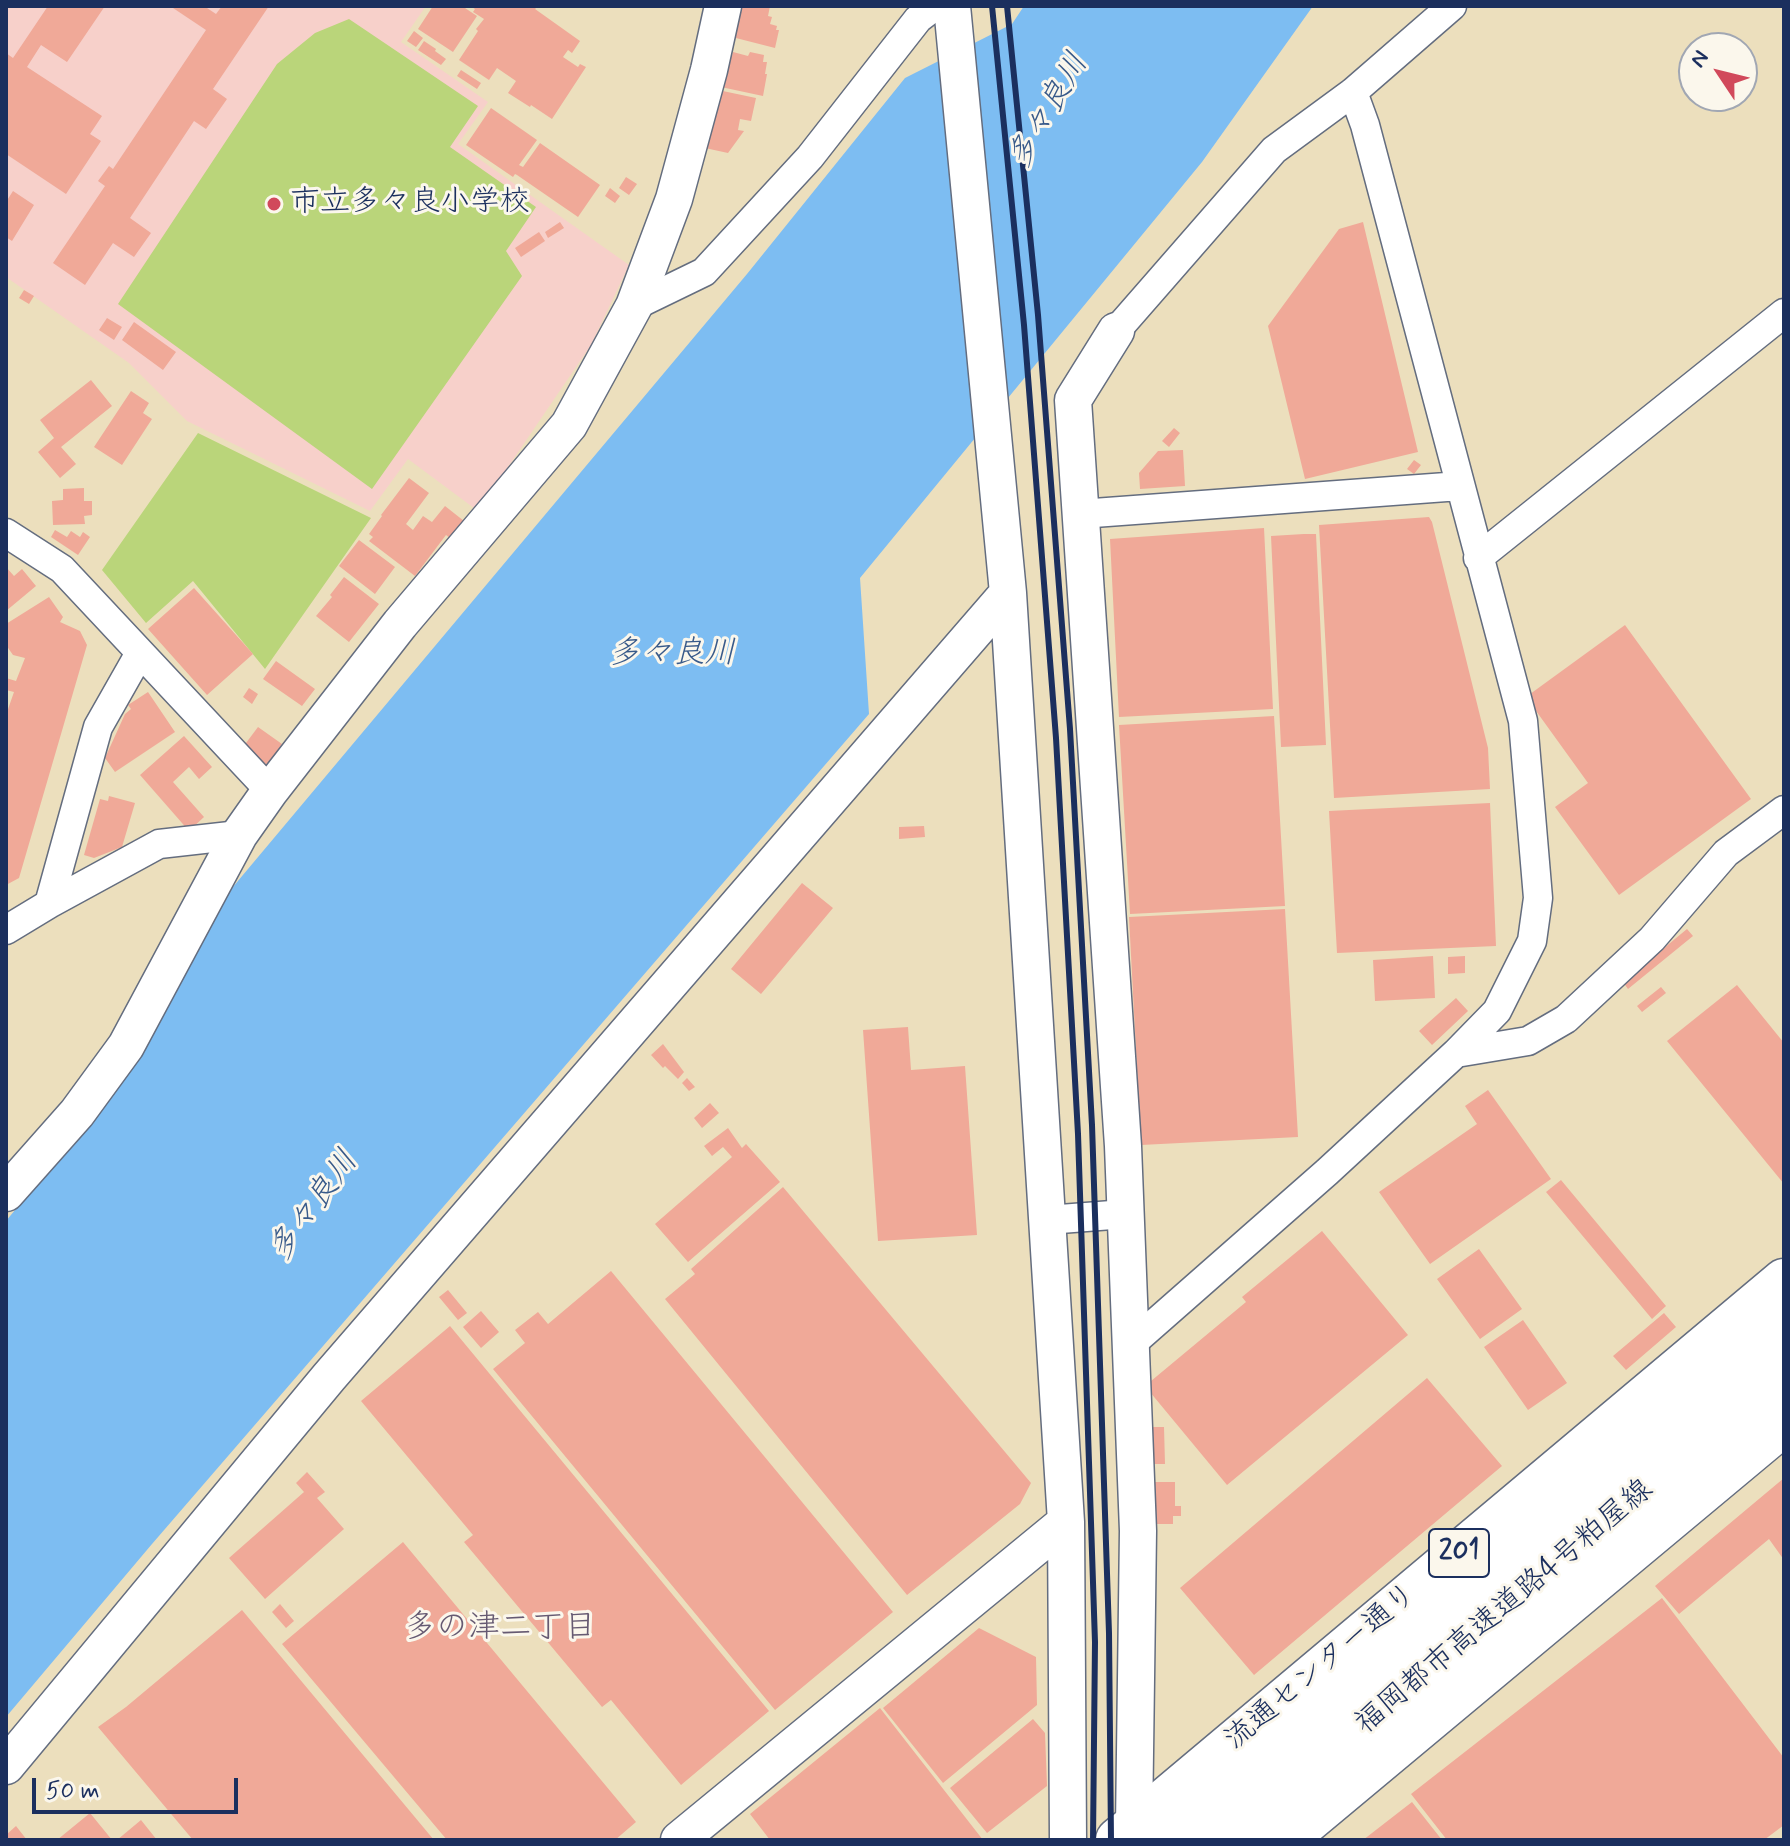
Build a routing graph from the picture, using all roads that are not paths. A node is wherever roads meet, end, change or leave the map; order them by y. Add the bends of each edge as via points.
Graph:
1 (723, 6) edge
2 (1452, 6) edge
3 (947, 10) edge
4 (1353, 92) junction
5 (634, 306) junction
6 (1784, 313) edge
7 (1116, 331) joint
8 (1460, 486) junction
9 (1080, 514) junction
10 (6, 533) edge
11 (1478, 558) junction
12 (1008, 593) junction
13 (140, 653) junction
14 (270, 791) junction
15 (1784, 810) edge
16 (239, 835) junction
17 (49, 904) junction
18 (6, 930) edge
19 (1456, 1053) junction
20 (6, 1193) edge
21 (1125, 1214) junction
22 (1047, 1220) junction
23 (1784, 1281) edge
24 (1784, 1330) edge
25 (1129, 1346) junction
26 (1784, 1375) edge
27 (1784, 1423) edge
28 (1066, 1522) junction
29 (6, 1766) edge
30 (1142, 1835) edge
31 (679, 1840) edge
32 (1068, 1840) edge
33 (1227, 1840) edge
34 (1284, 1840) edge

1 - 5 street via 674,199
2 - 4 street
3 - 5 street via 918,19 810,157 704,272
3 - 12 street
4 - 7 street via 1274,150
4 - 8 street
5 - 14 street via 569,425 400,624
6 - 11 street
7 - 9 street via 1073,400
8 - 9 street
8 - 11 street
9 - 21 street
10 - 13 street via 62,569
11 - 19 street via 1523,721 1538,898 1532,941 1497,1011
12 - 22 street
12 - 29 street via 329,1377
13 - 14 street
13 - 17 street via 98,727
14 - 16 street
15 - 19 street via 1726,853 1652,939 1566,1019 1528,1041
16 - 17 street via 159,844
16 - 20 street via 126,1046 77,1113
17 - 18 street
19 - 25 street
21 - 22 street
21 - 25 street
22 - 28 street
23 - 30 highway, 流通センター通り / 201
24 - 30 highway, 福岡都市高速道路4号粕屋線 via 1581,1503
25 - 30 street via 1138,1531
26 - 33 highway, 福岡都市高速道路4号粕屋線
27 - 34 highway
28 - 31 street
28 - 32 street

